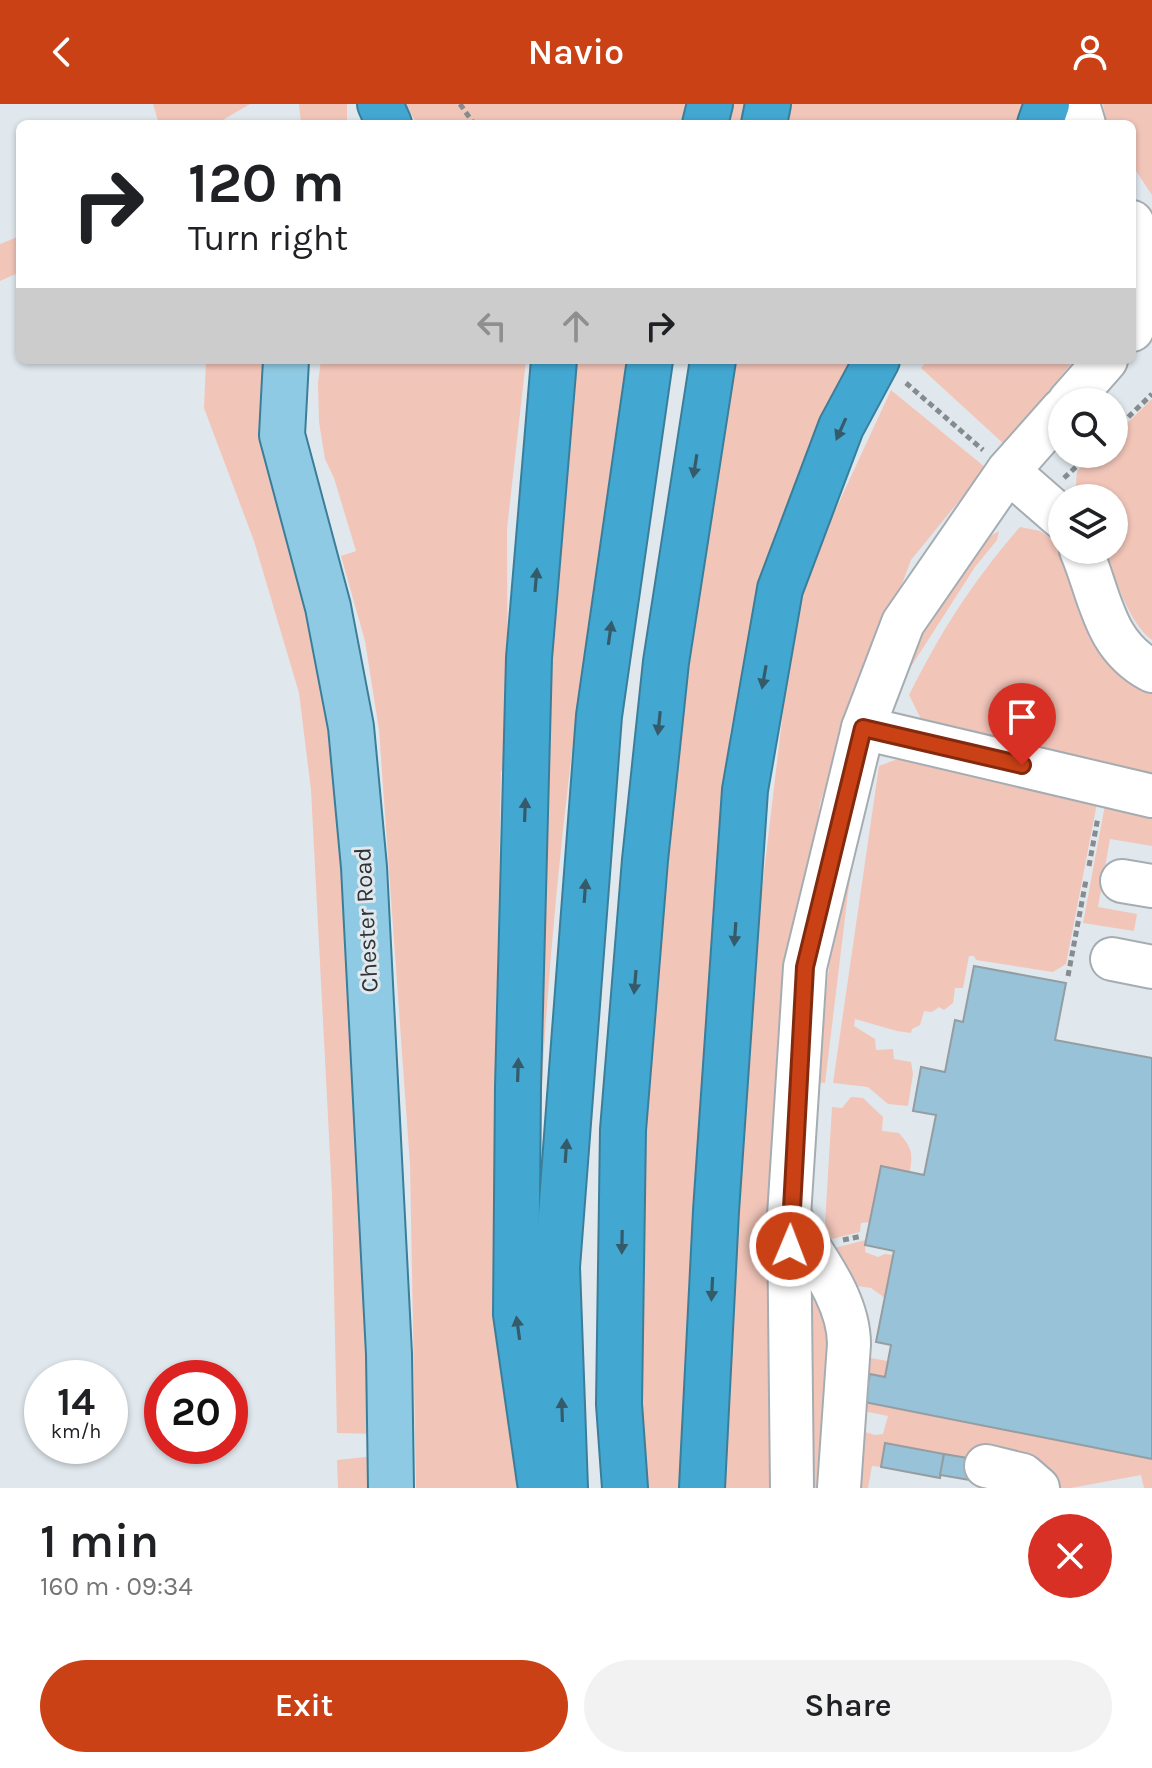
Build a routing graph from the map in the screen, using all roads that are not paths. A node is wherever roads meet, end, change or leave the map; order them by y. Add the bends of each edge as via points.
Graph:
1 (1136, 229) edge
2 (1136, 321) edge
3 (286, 364) edge
4 (554, 364) edge
5 (1102, 364) edge
6 (888, 369) edge
7 (647, 371) edge
8 (710, 374) edge
9 (1081, 388) edge
10 (1048, 426) edge
11 (1008, 471) junction
12 (1048, 505) edge
13 (1087, 564) edge
14 (1152, 671) edge
15 (863, 728) junction
16 (1152, 796) edge
17 (789, 1216) junction
18 (986, 1466) dead end
19 (391, 1488) edge
20 (541, 1488) edge
21 (565, 1488) edge
22 (625, 1488) edge
23 (702, 1488) edge
24 (792, 1488) edge
25 (839, 1488) edge
26 (1038, 1488) edge

1 - 2 lane via 1149,267 1148,295
3 - 19 main road, Chester Road via 282,435 328,607 354,758 389,1339
20 -> 4 highway via 516,1314 518,1087 529,658
5 - 9 lane
6 -> 23 highway via 841,427 780,589 745,790
21 -> 7 highway via 557,1267 599,716
8 -> 22 highway via 666,662 623,1130 619,1404
10 - 11 lane
11 - 12 lane
11 - 15 lane via 903,623
13 - 14 lane via 1107,625 1131,659
15 - 16 lane
15 - 17 lane via 805,967
17 - 24 lane
17 - 25 lane via 848,1321
18 - 26 lane via 1023,1475

